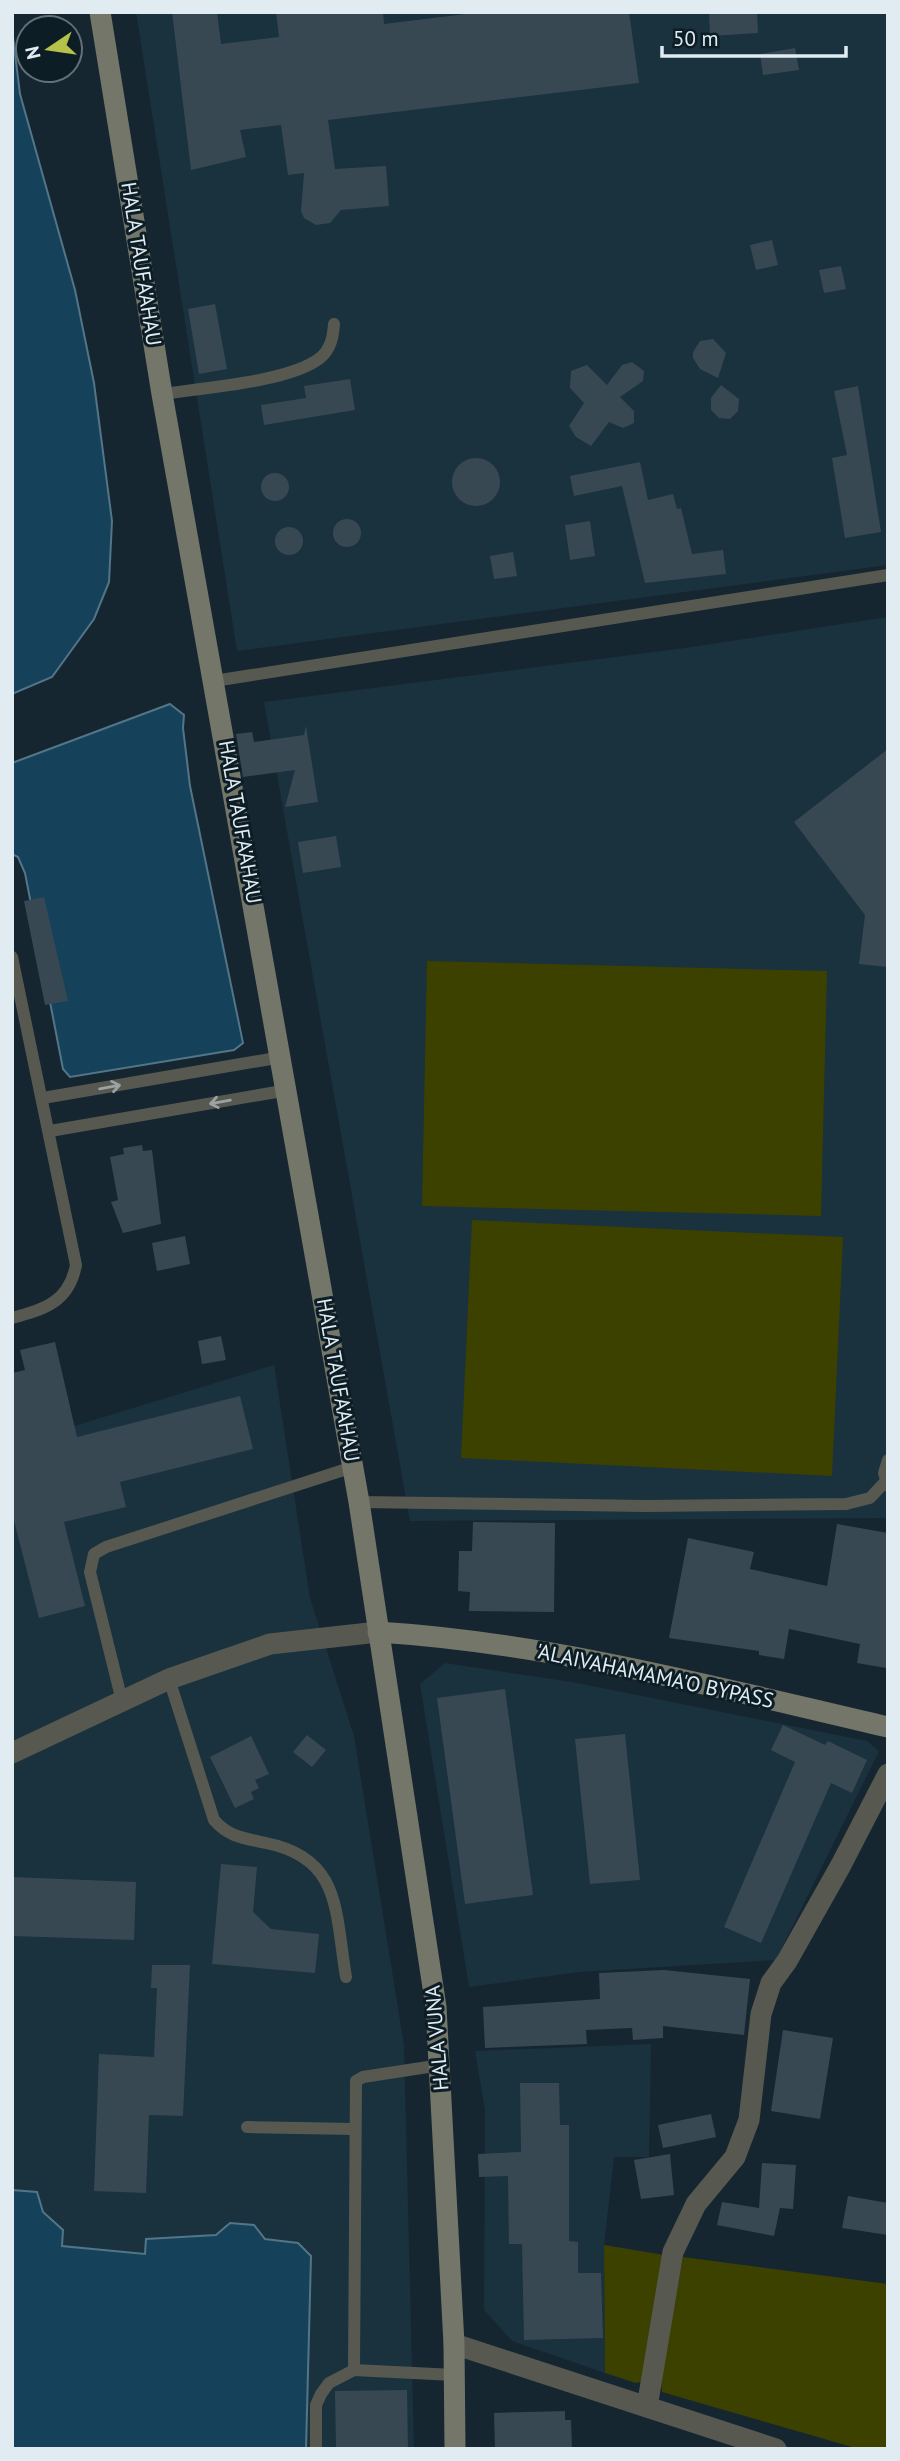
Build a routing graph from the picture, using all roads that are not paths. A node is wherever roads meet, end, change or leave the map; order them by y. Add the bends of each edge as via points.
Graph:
1 (100, 12) edge
2 (334, 324) dead end
3 (162, 394) junction
4 (888, 575) edge
5 (214, 681) junction
6 (12, 957) edge
7 (282, 1057) junction
8 (288, 1090) junction
9 (43, 1098) junction
10 (50, 1131) junction
11 (12, 1318) edge
12 (888, 1460) edge
13 (354, 1467) junction
14 (887, 1484) edge
15 (359, 1502) junction
16 (378, 1632) junction
17 (169, 1679) junction
18 (122, 1701) junction
19 (888, 1727) edge
20 (12, 1753) edge
21 (888, 1774) edge
22 (346, 1977) dead end
23 (442, 2065) junction
24 (247, 2127) dead end
25 (355, 2129) junction
26 (453, 2344) junction
27 (354, 2370) junction
28 (454, 2375) junction
29 (647, 2407) junction
30 (316, 2449) edge
31 (455, 2449) edge
32 (776, 2449) edge

1 - 3 street, HALA TAUFA'AHAU
2 - 3 lane via 332,342 319,358 282,374
3 - 5 street, HALA TAUFA'AHAU
4 - 5 lane
5 - 7 street, HALA TAUFA'AHAU
6 - 9 lane
7 - 8 street, HALA TAUFA'AHAU
9 -> 7 lane
8 -> 10 lane
8 - 13 street, HALA TAUFA'AHAU
9 - 10 lane
10 - 11 lane via 74,1251 74,1279 57,1303
12 - 14 lane
13 - 15 street, HALA TAUFA'AHAU
13 - 18 lane via 94,1554 90,1572
14 - 15 lane via 870,1498 846,1504
15 - 16 street, HALA TAUFA'AHAU
16 - 17 street via 271,1644
16 - 19 street, 'ALAIVAHAMAMA'O BYPASS via 442,1636 604,1661
16 - 23 street, HALA VUNA
17 - 18 street
17 - 22 lane via 214,1820 226,1834 282,1846 313,1861 327,1878
18 - 20 street
21 - 29 street via 828,1889 771,1983 761,2014 749,2120 735,2157 696,2204 673,2252
23 - 25 lane via 356,2081
23 - 26 street, HALA VUNA
24 - 25 lane
25 - 27 lane
26 - 28 street, HALA VUNA
26 - 29 street
27 - 28 lane
27 - 30 lane via 321,2393 316,2405
28 - 31 street, HALA VUNA
29 - 32 street

